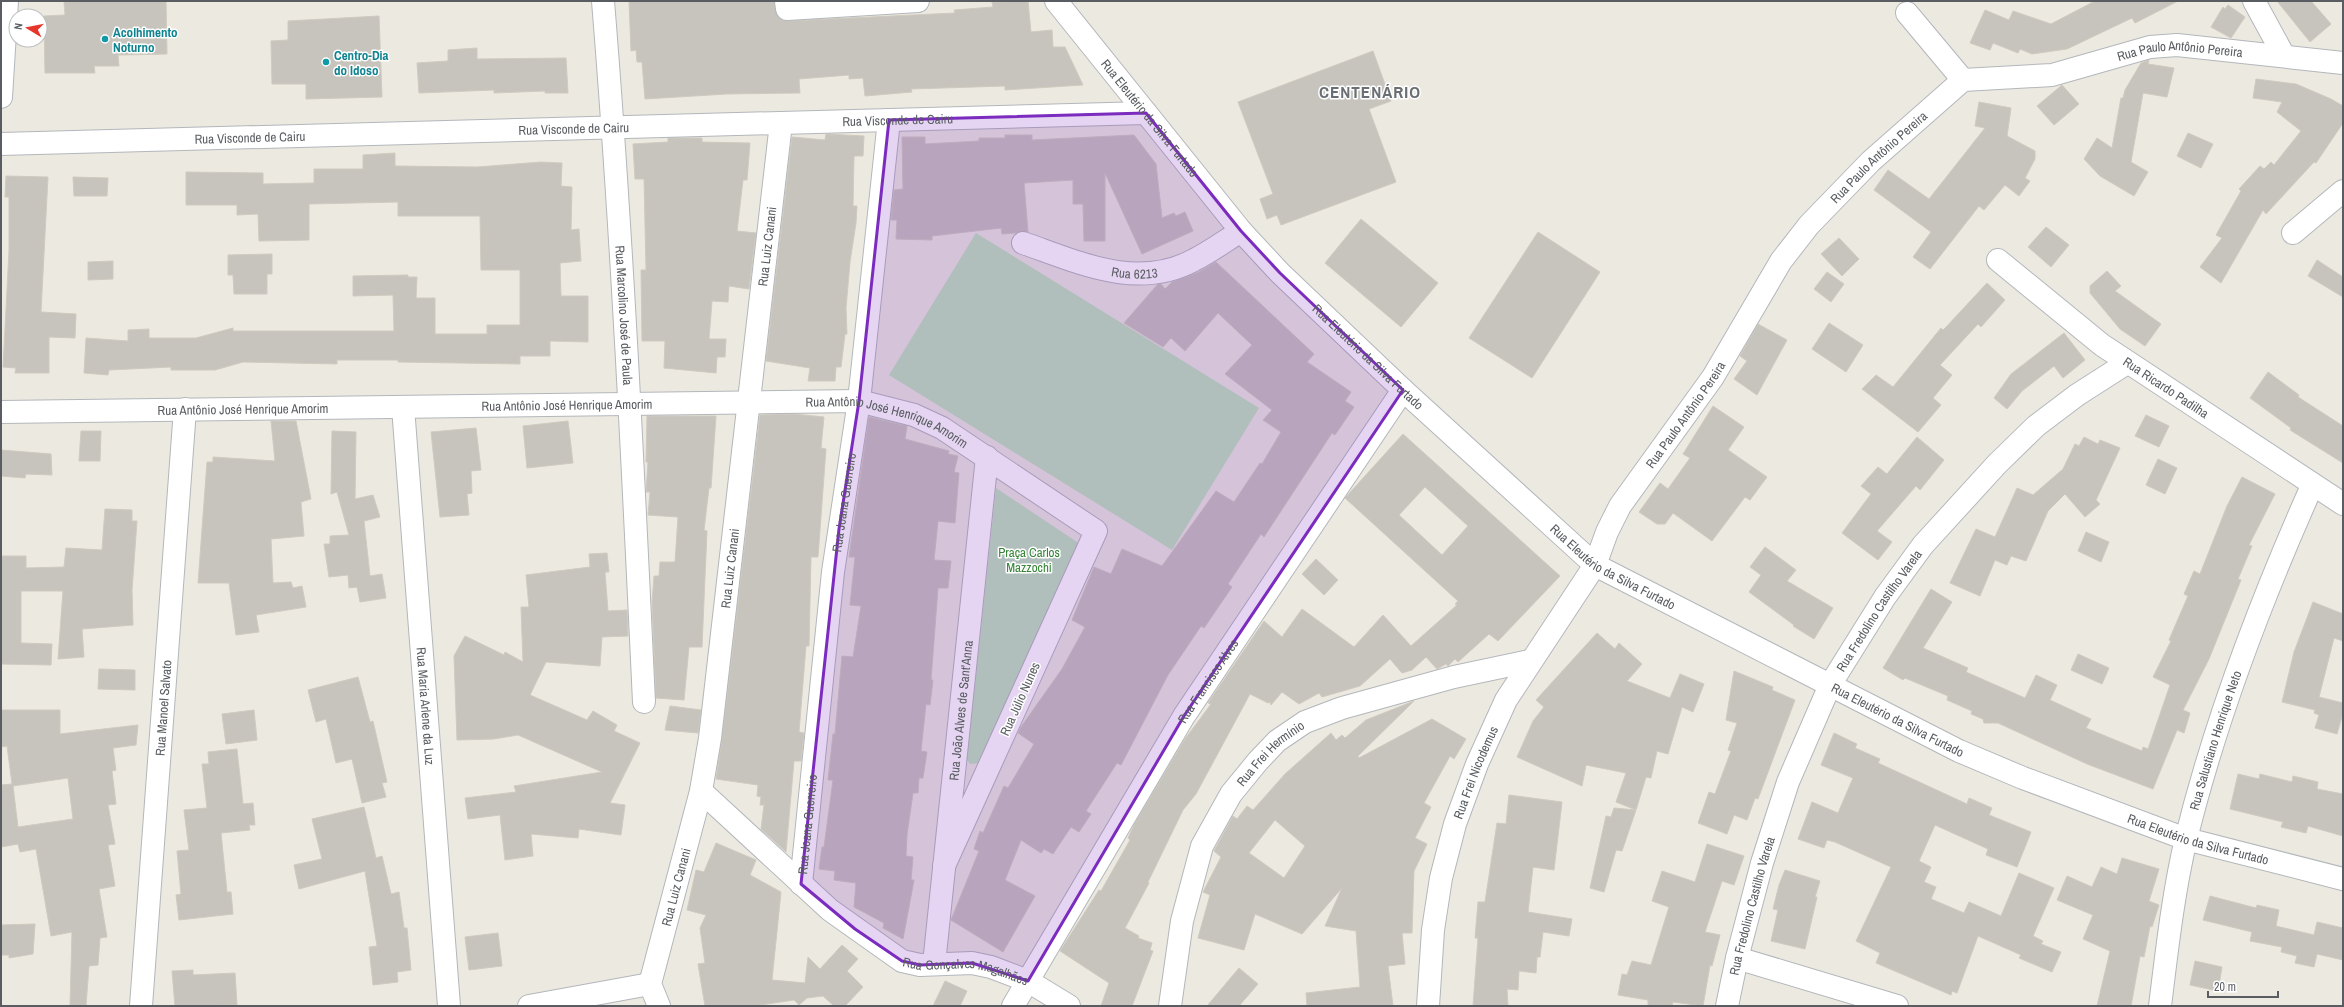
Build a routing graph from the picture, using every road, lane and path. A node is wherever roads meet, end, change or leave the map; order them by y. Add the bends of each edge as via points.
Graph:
1 (7, 1) edge
2 (603, 1) edge
3 (786, 1) edge
4 (918, 1) edge
5 (1056, 1) edge
6 (2254, 1) edge
7 (1907, 14) dead end
8 (2284, 56) junction
9 (2343, 63) edge
10 (1964, 80) junction
11 (1, 97) edge
12 (1146, 113) junction
13 (889, 120) junction
14 (781, 123) junction
15 (614, 128) junction
16 (1, 144) edge
17 (2343, 191) edge
18 (1241, 231) junction
19 (2292, 233) dead end
20 (1023, 243) dead end
21 (1998, 260) dead end
22 (2127, 363) junction
23 (1403, 390) junction
24 (859, 401) junction
25 (749, 402) junction
26 (630, 404) junction
27 (403, 407) junction
28 (185, 409) junction
29 (1, 412) edge
30 (987, 457) junction
31 (2312, 486) junction
32 (2343, 504) edge
33 (1096, 531) joint
34 (1595, 565) junction
35 (1530, 661) junction
36 (1830, 685) junction
37 (644, 702) dead end
38 (701, 791) junction
39 (2186, 840) junction
40 (944, 866) junction
41 (2343, 879) edge
42 (801, 884) junction
43 (1737, 958) junction
44 (934, 964) junction
45 (1028, 981) junction
46 (650, 984) junction
47 (141, 1006) edge
48 (449, 1006) edge
49 (529, 1006) edge
50 (660, 1006) edge
51 (1013, 1006) edge
52 (1069, 1006) edge
53 (1170, 1006) edge
54 (1428, 1006) edge
55 (1727, 1006) edge
56 (1897, 1006) edge
57 (2160, 1006) edge

1 - 11 street
2 - 15 street, Rua Marcolino José de Paula
3 - 4 street via 788,9
5 - 12 street, Rua Eleutério da Silva Furtado
6 - 8 street
7 - 10 street
8 - 9 street, Rua Paulo Antônio Pereira
8 - 10 street, Rua Paulo Antônio Pereira via 2163,45 2052,76
10 - 34 street, Rua Paulo Antônio Pereira via 1871,161 1809,225 1781,261 1713,377 1620,506
12 - 13 street, Rua Visconde de Cairu
12 - 18 street, Rua Eleutério da Silva Furtado
13 - 14 street, Rua Visconde de Cairu
13 - 24 street, Rua Joana Guerreiro
14 - 15 street, Rua Visconde de Cairu
14 - 25 street, Rua Luiz Canani
15 - 16 street, Rua Visconde de Cairu
15 - 26 street, Rua Marcolino José de Paula
17 - 19 street
18 - 20 street, Rua 6213 via 1193,261 1171,270 1148,274 1102,270
18 - 23 street, Rua Eleutério da Silva Furtado via 1280,273
21 - 22 street, Rua Ricardo Padilha
22 - 31 street, Rua Ricardo Padilha
22 - 36 street, Rua Fredolino Castilho Varela via 2077,395 2036,426 1961,501 1923,545 1885,597
23 - 34 street, Rua Eleutério da Silva Furtado
23 - 45 street, Rua Francisco Alves via 1184,716
24 - 25 street, Rua Antônio José Henrique Amorim
24 - 30 street, Rua Antônio José Henrique Amorim via 914,415 942,428
24 - 42 street, Rua Joana Guerreiro via 833,572
25 - 26 street, Rua Antônio José Henrique Amorim
25 - 38 street, Rua Luiz Canani via 718,676
26 - 27 street, Rua Antônio José Henrique Amorim
26 - 37 street, Rua Marcolino José de Paula
27 - 28 street, Rua Antônio José Henrique Amorim
27 - 48 street, Rua Maria Arlene da Luz
28 - 29 street, Rua Antônio José Henrique Amorim
28 - 47 street, Rua Manoel Salvato
30 - 33 street, Rua Antônio José Henrique Amorim
30 - 40 street, Rua João Alves de Sant'Anna
31 - 32 street, Rua Ricardo Padilha
31 - 39 street, Rua Salustiano Henrique Neto via 2271,577 2233,679
33 - 40 street, Rua Júlio Nunes
34 - 35 street, Rua Frei Nicodemus
34 - 36 street, Rua Eleutério da Silva Furtado
35 - 53 street, Rua Frei Hermínio via 1454,677 1342,708 1305,722 1277,741 1231,794 1202,846 1182,921
35 - 54 street, Rua Frei Nicodemus via 1506,700 1477,764 1455,824 1441,878 1433,930
36 - 39 street, Rua Eleutério da Silva Furtado via 1959,751
36 - 43 street, Rua Fredolino Castilho Varela via 1788,782 1762,863
38 - 42 street, Rua Gonçalves Magalhães
38 - 46 street, Rua Luiz Canani
39 - 41 street, Rua Eleutério da Silva Furtado
39 - 57 street, Rua Salustiano Henrique Neto via 2170,924
40 - 44 street, Rua João Alves de Sant'Anna
42 - 44 street, Rua Gonçalves Magalhães via 855,929 902,961 920,966
43 - 55 street, Rua Fredolino Castilho Varela
43 - 56 street
44 - 45 street, Rua Gonçalves Magalhães via 972,963 991,967
45 - 51 street, Rua Francisco Alves
45 - 52 street, Rua Gonçalves Magalhães
46 - 49 street
46 - 50 street

